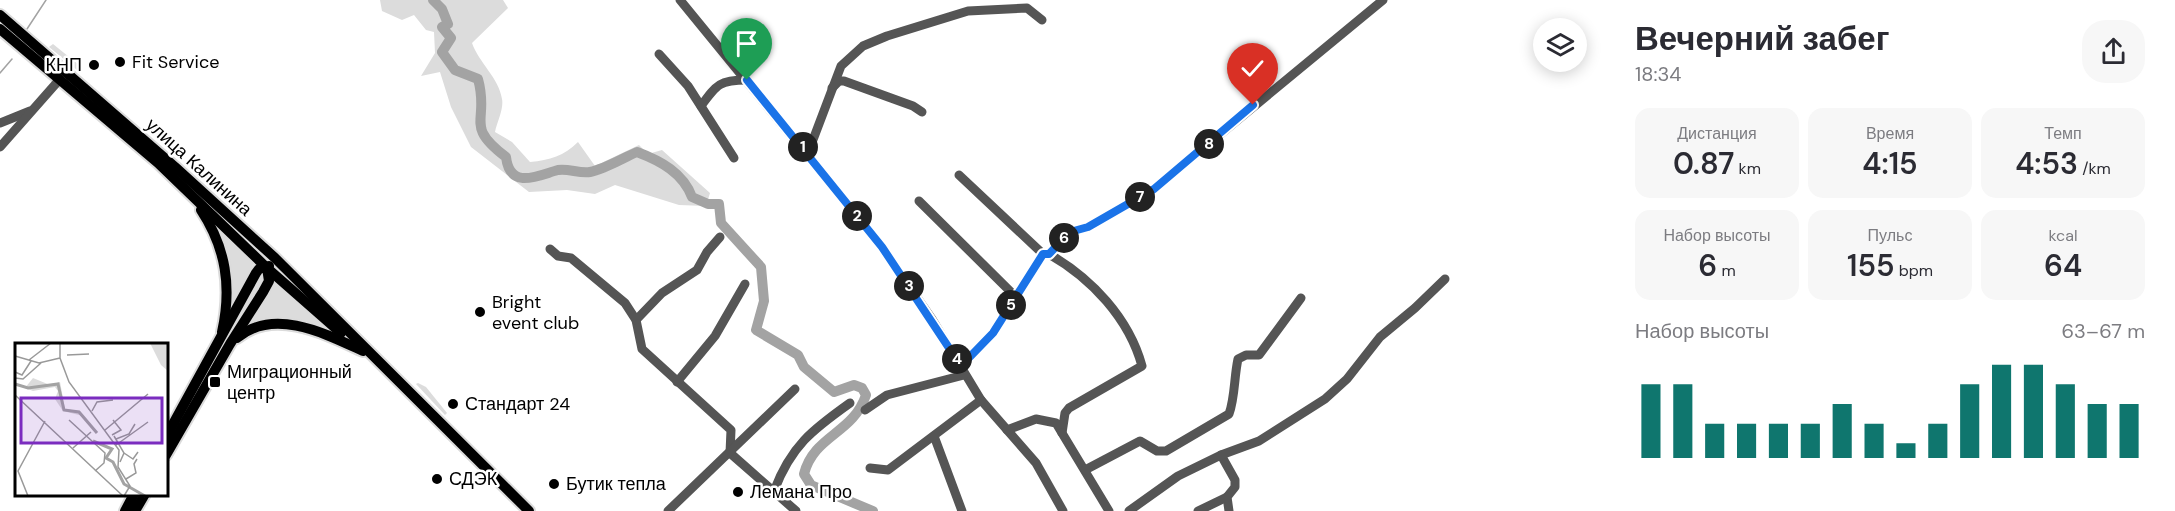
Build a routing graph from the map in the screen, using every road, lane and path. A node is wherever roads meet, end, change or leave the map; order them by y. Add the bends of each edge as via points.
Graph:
1 (680, 0) edge
2 (1383, 0) edge
3 (1042, 20) dead end
4 (2, 25) edge
5 (659, 54) dead end
6 (60, 79) junction
7 (747, 80) junction
8 (831, 88) junction
9 (701, 106) junction
10 (32, 111) junction
11 (922, 112) dead end
12 (0, 123) edge
13 (0, 147) edge
14 (808, 153) junction
15 (734, 158) dead end
16 (959, 175) dead end
17 (190, 195) junction
18 (919, 201) dead end
19 (720, 237) dead end
20 (550, 249) dead end
21 (1046, 254) junction
22 (275, 258) junction
23 (267, 268) junction
24 (1444, 279) dead end
25 (745, 284) dead end
26 (1016, 297) junction
27 (1300, 298) dead end
28 (636, 320) junction
29 (225, 341) junction
30 (368, 353) junction
31 (963, 370) junction
32 (678, 382) junction
33 (795, 390) dead end
34 (981, 400) junction
35 (850, 403) dead end
36 (865, 410) dead end
37 (1007, 430) junction
38 (1062, 433) junction
39 (168, 434) edge
40 (934, 436) junction
41 (168, 451) edge
42 (730, 453) junction
43 (1221, 455) junction
44 (870, 468) dead end
45 (1085, 470) junction
46 (774, 491) junction
47 (133, 496) edge
48 (143, 496) edge
49 (1227, 497) junction
50 (125, 511) edge
51 (135, 511) edge
52 (529, 511) edge
53 (668, 511) edge
54 (796, 511) edge
55 (962, 511) edge
56 (1063, 511) edge
57 (1109, 511) edge
58 (1129, 511) edge
59 (1198, 511) edge
60 (1229, 511) edge

1 - 7 street
2 - 21 street via 1154,189 1088,227 1070,232
3 - 8 street via 1027,8 978,9 887,36 863,46 847,59
4 - 6 main road, улица Калинина
4 - 22 main road, улица Калинина via 175,166
5 - 9 street
6 - 10 street
6 - 17 main road, улица Калинина
7 - 9 street via 717,84
7 - 14 street
8 - 11 street via 844,81
8 - 14 street
9 - 15 street
10 - 12 street
10 - 13 street
14 - 31 street via 882,247
16 - 21 street
17 - 23 main road, улица Калинина
17 - 29 main road via 213,228 226,271
18 - 26 street
19 - 28 street via 697,270 662,293
20 - 28 street via 571,258 625,303
21 - 26 street
21 - 38 street via 1073,267 1119,316 1142,366 1069,408
22 - 23 main road
22 - 30 main road, улица Калинина
23 - 29 main road via 256,273
23 - 30 main road, улица Калинина
24 - 43 street via 1380,337 1347,379 1325,399 1259,441
25 - 32 street via 715,336
26 - 31 street
27 - 45 street via 1259,356 1238,359 1229,414 1166,452 1140,441
28 - 32 street via 642,348
29 - 30 main road via 271,323 308,329
29 - 39 main road
29 - 41 main road
30 - 52 main road, улица Калинина
31 - 34 street
31 - 36 street via 887,395
32 - 42 street via 731,430
33 - 42 street
34 - 37 street
34 - 40 street
35 - 46 street via 809,432 793,451
37 - 38 street via 1036,419 1056,423
37 - 56 street via 1036,463
38 - 45 street
40 - 44 street via 888,470
40 - 55 street
42 - 46 street
42 - 53 street
43 - 49 street via 1235,480
43 - 58 street via 1178,476
45 - 57 street
46 - 54 street
47 - 50 main road
48 - 51 main road
49 - 59 street
49 - 60 street

